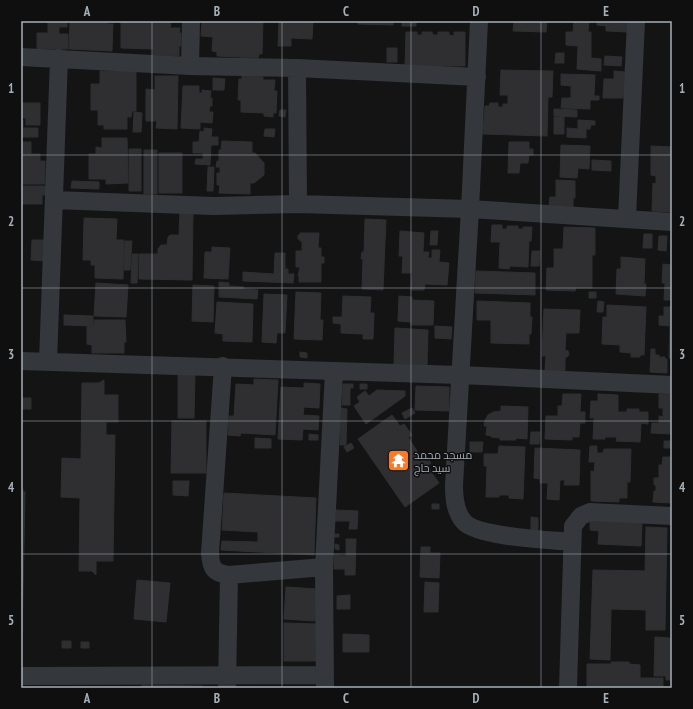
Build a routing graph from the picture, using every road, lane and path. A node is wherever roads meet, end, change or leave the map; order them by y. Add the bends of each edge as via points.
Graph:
1 (191, 21) edge
2 (479, 21) edge
3 (636, 21) edge
4 (21, 57) edge
5 (59, 58) junction
6 (190, 66) junction
7 (297, 68) junction
8 (477, 77) junction
9 (54, 200) junction
10 (298, 204) junction
11 (470, 209) junction
12 (627, 218) junction
13 (672, 222) edge
14 (21, 361) edge
15 (48, 362) junction
16 (223, 366) junction
17 (334, 371) junction
18 (460, 375) junction
19 (672, 385) edge
20 (672, 516) edge
21 (572, 542) junction
22 (324, 567) junction
23 (228, 575) junction
24 (21, 676) edge
25 (228, 681) edge
26 (325, 682) edge
27 (568, 688) edge

1 - 6 street
2 - 8 street
3 - 12 street
4 - 5 street
5 - 6 street
5 - 9 street
6 - 7 street
7 - 8 street
7 - 10 street
8 - 11 street
9 - 10 street via 213,206
9 - 15 street
10 - 11 street
11 - 12 street
11 - 18 street
12 - 13 street
14 - 15 street
15 - 16 street
16 - 17 street
16 - 23 street via 211,561 213,569 219,574
17 - 18 street
17 - 22 street
18 - 19 street
18 - 21 street via 454,498 457,510 465,523 495,534
20 - 21 street via 590,512 581,516 573,526
21 - 27 street
22 - 23 street
22 - 26 street
23 - 25 street
24 - 25 street
25 - 26 street

